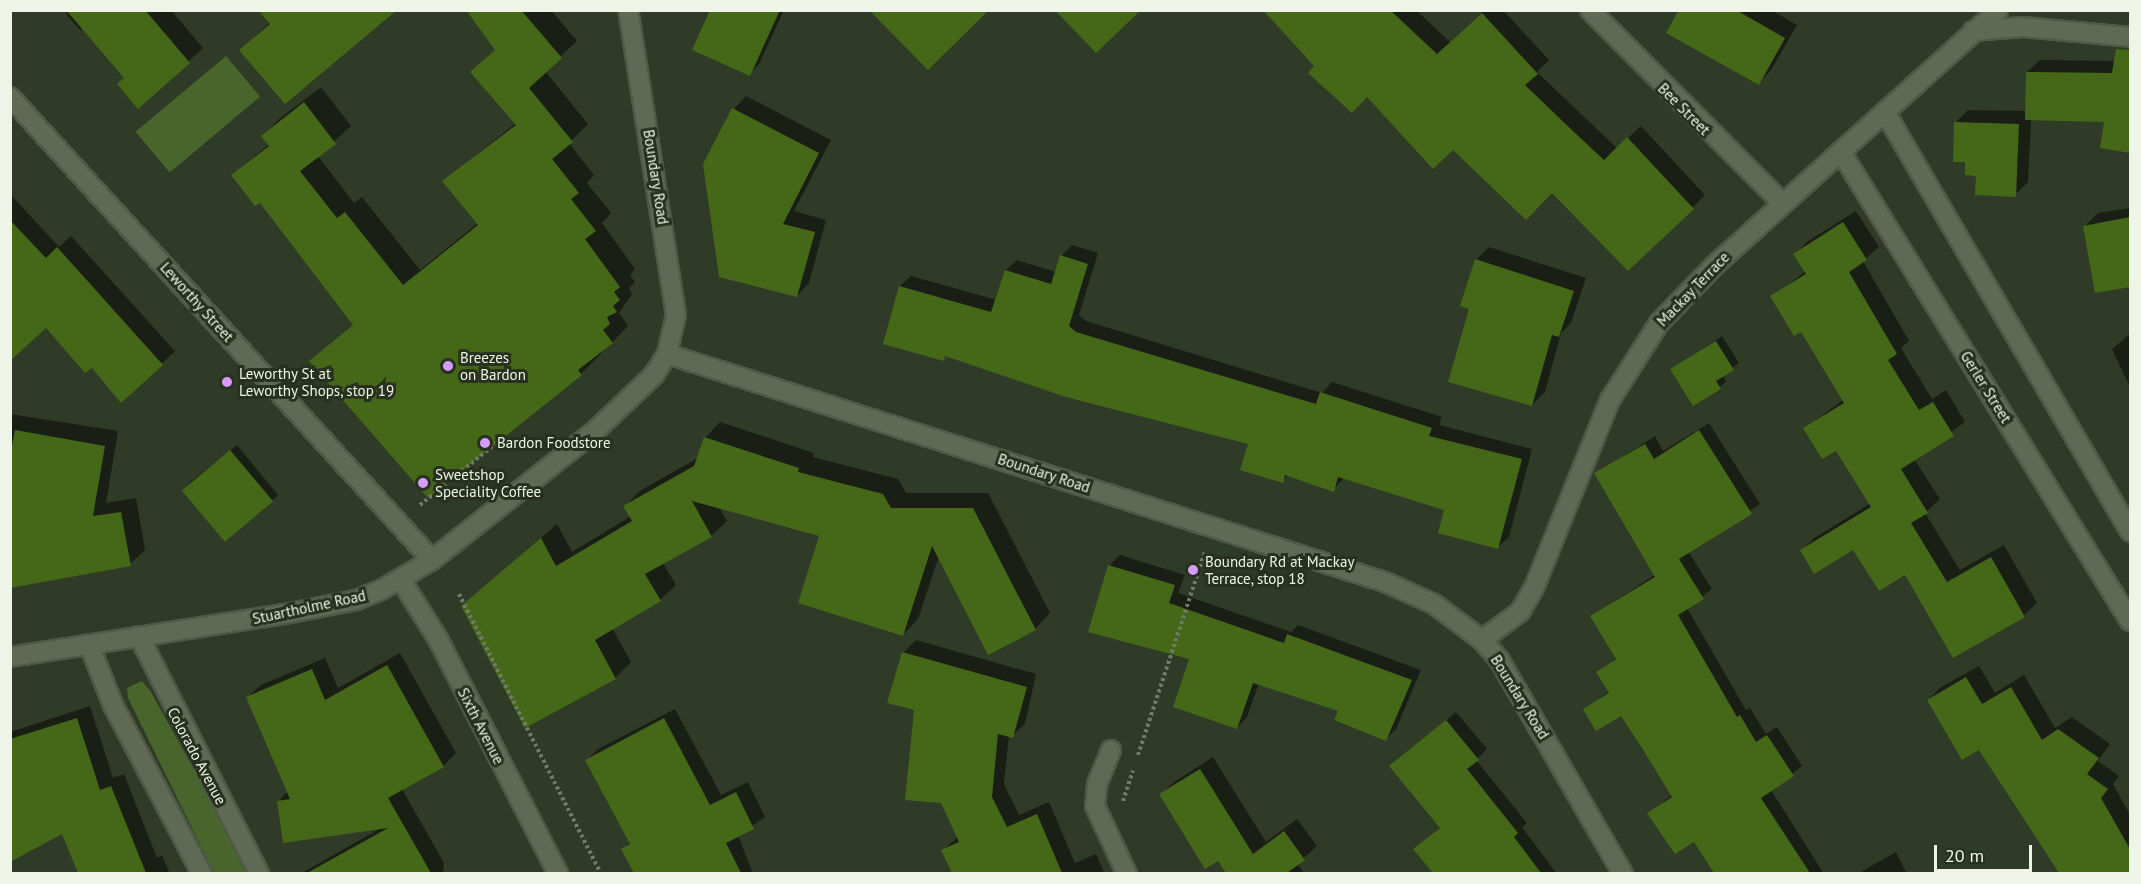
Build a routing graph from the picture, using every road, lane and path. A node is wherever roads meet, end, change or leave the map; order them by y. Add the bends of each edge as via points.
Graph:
1 (628, 10) edge
2 (1590, 10) edge
3 (1998, 10) edge
4 (1973, 32) junction
5 (2130, 37) edge
6 (10, 97) edge
7 (1885, 112) junction
8 (1841, 152) junction
9 (1782, 203) junction
10 (667, 354) junction
11 (500, 440) dead end
12 (420, 504) dead end
13 (1213, 528) junction
14 (2130, 532) edge
15 (432, 560) junction
16 (401, 580) junction
17 (459, 594) dead end
18 (2130, 621) edge
19 (139, 636) junction
20 (1482, 640) junction
21 (89, 644) junction
22 (10, 657) edge
23 (1111, 750) dead end
24 (1110, 842) junction
25 (202, 873) edge
26 (259, 873) edge
27 (558, 873) edge
28 (601, 873) edge
29 (1127, 873) edge
30 (1623, 873) edge

1 - 10 street, Boundary Road via 675,300 674,337
2 - 9 street, Bee Street
3 - 4 street, Mackay Terrace
4 - 5 street via 2023,27
4 - 7 street, Mackay Terrace
6 - 15 street, Leworthy Street
7 - 8 street, Mackay Terrace
7 - 14 street
8 - 9 street, Mackay Terrace
8 - 18 street, Gerler Street
9 - 20 street, Mackay Terrace via 1687,292 1642,345 1601,421 1534,588 1520,612
10 - 13 street, Boundary Road
10 - 15 street, Stuartholme Road via 654,375 597,429
11 - 12 path
13 - 20 street, Boundary Road via 1401,588 1434,604
13 - 24 path
15 - 16 street, Stuartholme Road
16 - 19 street, Stuartholme Road via 356,600 326,607
16 - 27 street, Sixth Avenue via 438,639
17 - 28 path
19 - 21 street, Stuartholme Road
19 - 26 street, Colorado Avenue
20 - 30 street, Boundary Road via 1516,687
21 - 22 street, Stuartholme Road
21 - 25 street via 113,705
23 - 24 street via 1095,795 1097,816
24 - 29 street

